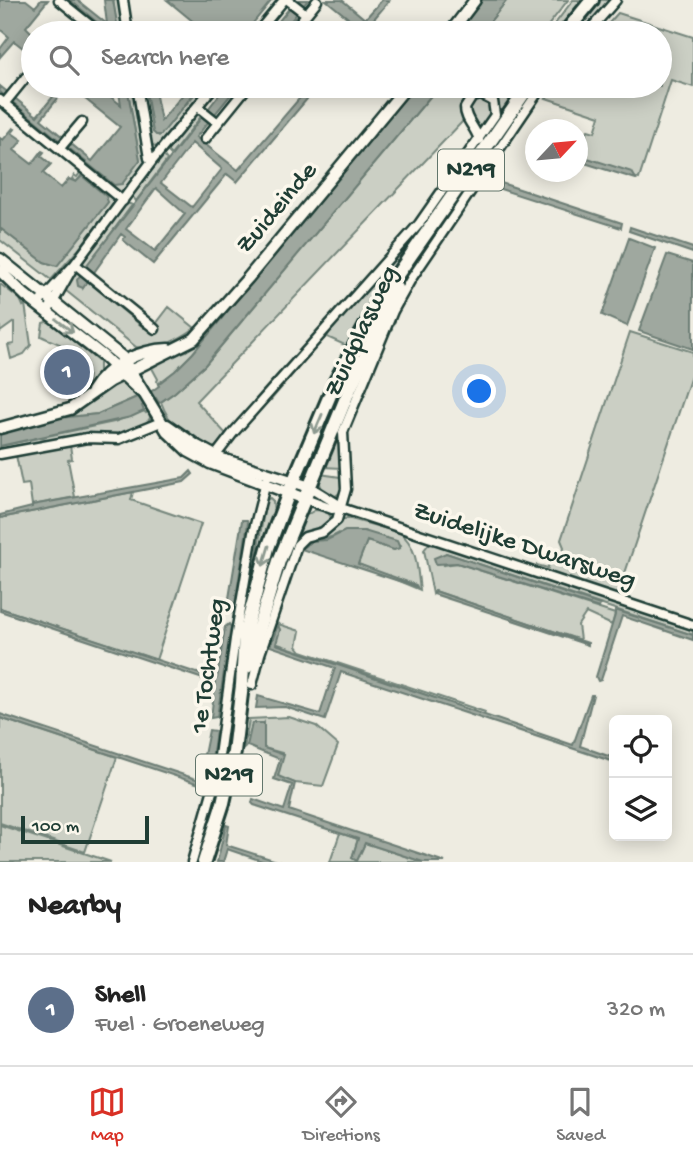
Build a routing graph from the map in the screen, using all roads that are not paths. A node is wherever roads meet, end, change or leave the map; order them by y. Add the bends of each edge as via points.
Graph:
1 (60, 0) edge
2 (123, 0) edge
3 (287, 0) edge
4 (475, 0) edge
5 (592, 0) edge
6 (616, 0) edge
7 (317, 1) edge
8 (304, 13) junction
9 (85, 21) edge
10 (126, 21) edge
11 (268, 21) edge
12 (299, 21) edge
13 (459, 21) edge
14 (575, 21) edge
15 (598, 21) edge
16 (21, 82) edge
17 (139, 98) edge
18 (205, 98) edge
19 (237, 98) edge
20 (397, 98) edge
21 (471, 98) edge
22 (487, 98) edge
23 (520, 98) edge
24 (534, 98) edge
25 (6, 99) edge
26 (200, 108) junction
27 (216, 121) junction
28 (82, 122) dead end
29 (205, 139) dead end
30 (479, 140) junction
31 (61, 147) junction
32 (152, 161) junction
33 (123, 201) junction
34 (413, 254) junction
35 (0, 259) edge
36 (77, 266) junction
37 (0, 271) edge
38 (44, 296) junction
39 (37, 305) junction
40 (50, 308) junction
41 (155, 329) dead end
42 (174, 349) junction
43 (125, 360) junction
44 (115, 367) junction
45 (127, 372) junction
46 (90, 394) junction
47 (161, 422) junction
48 (0, 428) edge
49 (0, 454) edge
50 (213, 460) junction
51 (267, 479) junction
52 (291, 487) junction
53 (307, 493) junction
54 (341, 508) junction
55 (693, 625) edge
56 (247, 685) junction
57 (192, 862) edge
58 (204, 862) edge

1 - 9 street
2 - 10 street
3 - 8 street
3 - 11 street
4 - 13 street
5 - 14 main road
6 - 15 street
7 - 8 street
8 - 12 street
16 - 25 street
17 - 32 street
18 - 26 street
19 - 27 street
20 - 42 street, Zuideinde via 209,324
21 - 30 street via 465,108
22 - 30 street via 493,101 495,111
23 - 34 main road, Zuidplasweg / N219
24 - 54 street, Zuidplasweg via 393,311 343,432 346,489
25 - 31 street
26 - 27 street
26 - 32 street
27 - 29 street
28 - 31 street
30 - 50 street via 419,224
31 - 33 street
32 - 33 street
33 - 36 street
34 -> 52 main road, Zuidplasweg / N219 via 397,272 357,340
34 - 53 main road, Zuidplasweg / N219 via 366,351
35 - 38 street
36 - 38 street
36 - 40 street
36 - 41 street
37 - 39 street
38 - 39 street
38 - 40 street
39 - 40 street
40 - 43 street
40 -> 44 street
42 - 43 street, Zuideinde
42 - 45 street, Zuideinde
43 - 44 street, Zuideinde
43 - 45 street
44 - 45 street
44 - 46 street, Zuideinde
45 - 46 street, Zuideinde
45 - 47 street, Zuidelijke Dwarsweg
46 - 48 street, Zuideinde via 64,411
47 - 49 street via 119,439 87,438
47 - 50 street, Zuidelijke Dwarsweg via 184,447
50 - 51 street, Zuidelijke Dwarsweg
51 - 52 street, Zuidelijke Dwarsweg
51 - 57 street, 1e Tochtweg via 235,639 218,769
52 - 53 street, Zuidelijke Dwarsweg
52 -> 56 main road, 1e Tochtweg / N219 via 253,601 243,653
53 - 54 street, Zuidelijke Dwarsweg via 332,509
53 - 56 main road, 1e Tochtweg / N219 via 278,561
54 - 55 street, Zuidelijke Dwarsweg
54 - 56 street, 1e Tochtweg via 332,526 309,534 297,545
56 - 58 main road, 1e Tochtweg / N219 via 228,782

